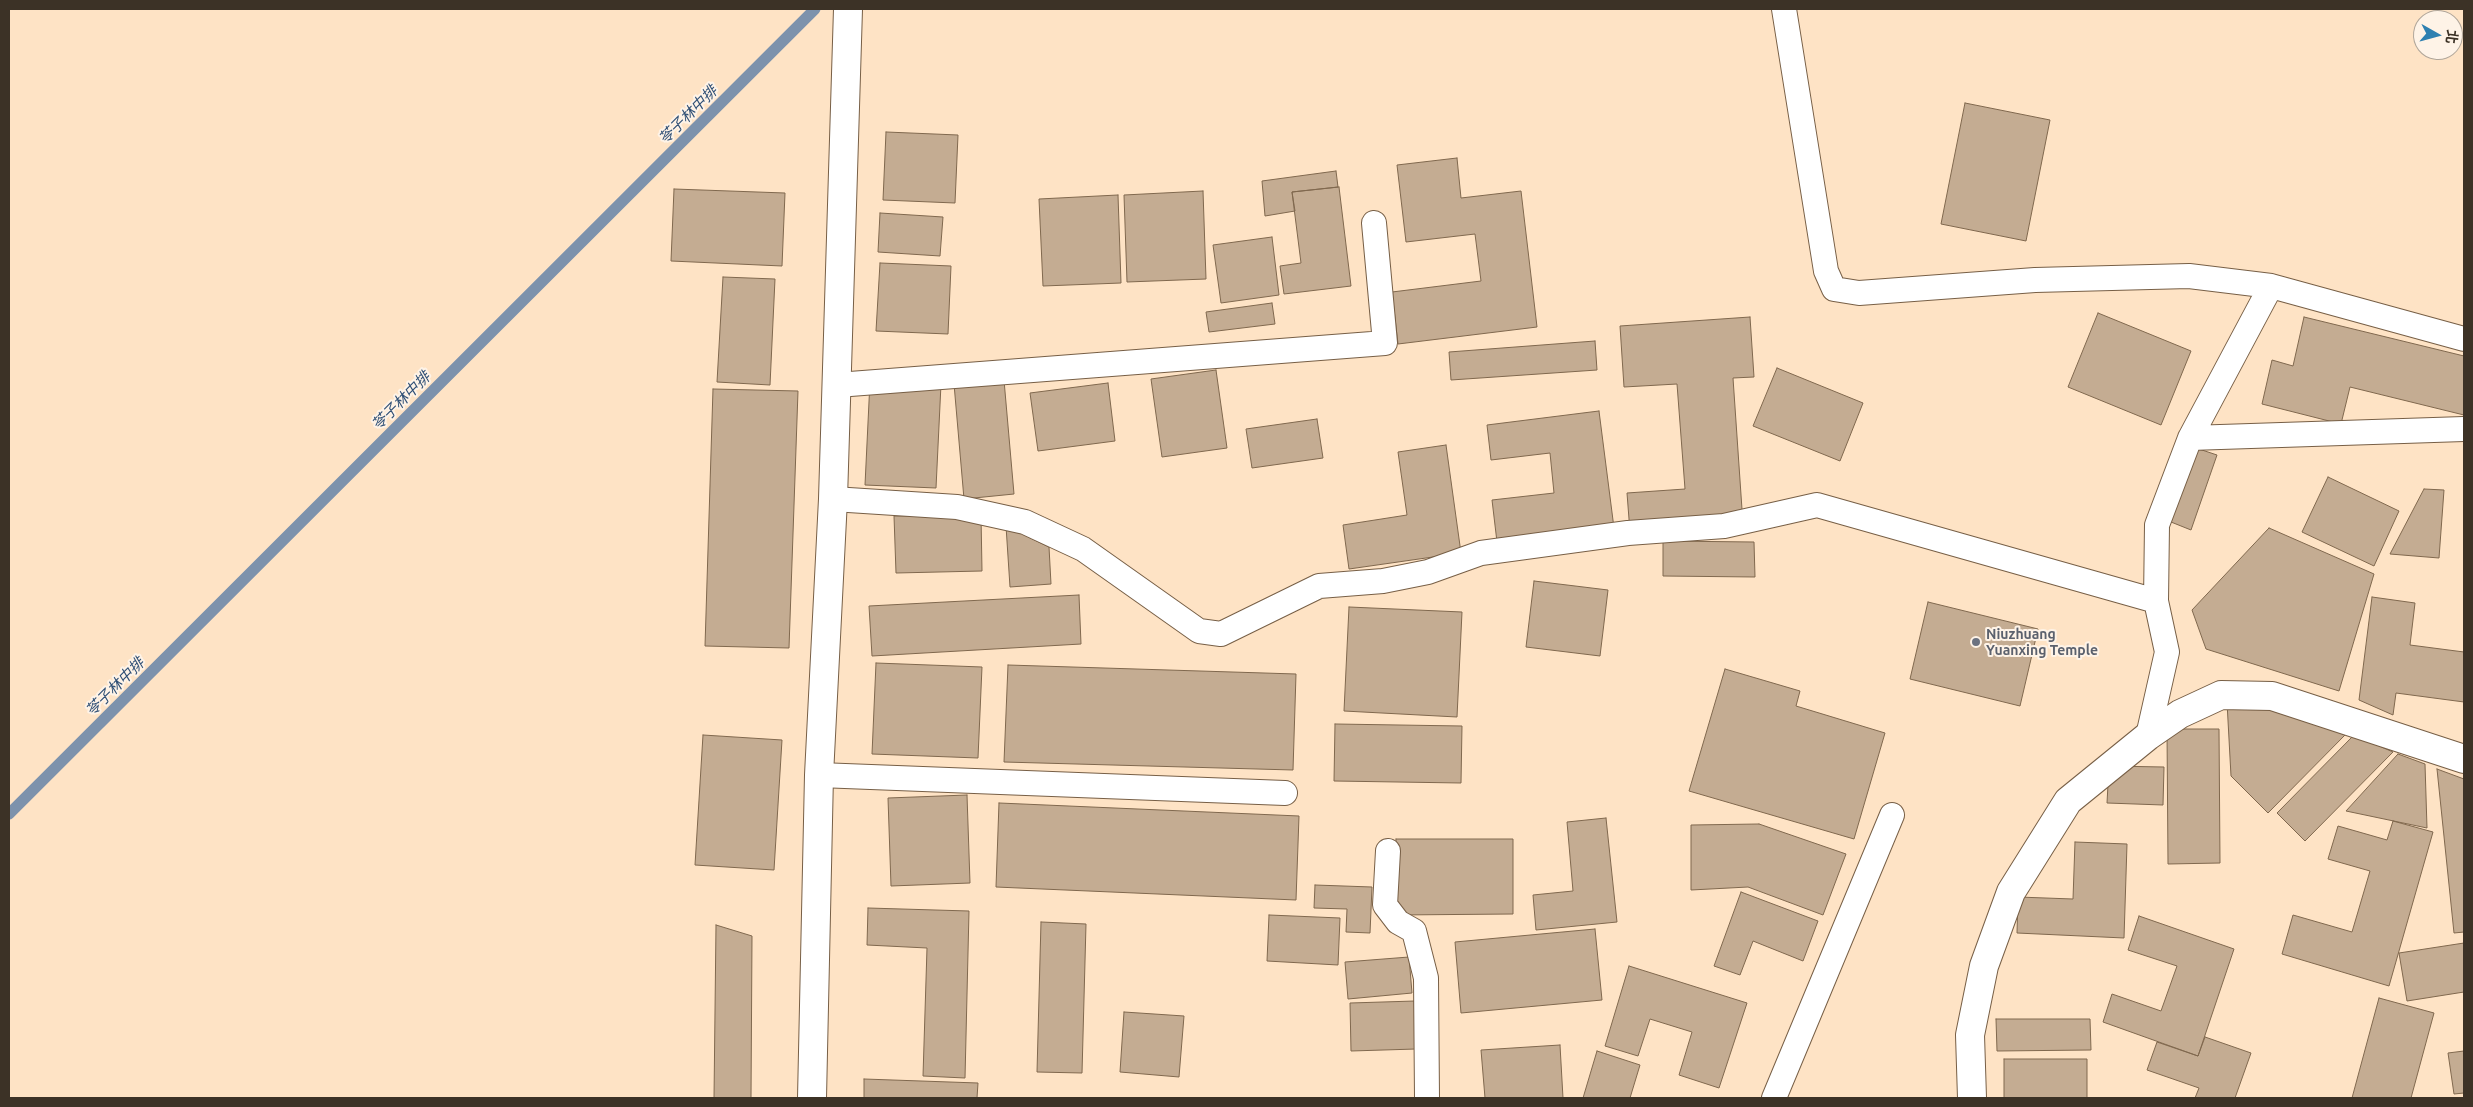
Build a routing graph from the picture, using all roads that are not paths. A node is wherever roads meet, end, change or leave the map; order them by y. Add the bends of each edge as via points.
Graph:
1 (848, 9) edge
2 (1784, 9) edge
3 (1374, 223) dead end
4 (2272, 286) junction
5 (2464, 339) edge
6 (836, 384) junction
7 (2464, 429) edge
8 (2190, 438) junction
9 (833, 499) junction
10 (2156, 601) junction
11 (2148, 736) junction
12 (2464, 759) edge
13 (819, 775) junction
14 (1286, 793) dead end
15 (1892, 815) dead end
16 (1388, 851) dead end
17 (812, 1098) edge
18 (1427, 1098) edge
19 (1774, 1098) edge
20 (1972, 1098) edge

1 - 6 street
2 - 4 lane via 1826,271 1834,289 1860,293 2035,280 2189,276
3 - 6 lane via 1384,342
4 - 5 lane
4 - 8 lane
6 - 9 street
7 - 8 lane
8 - 10 lane via 2157,525
9 - 10 lane via 957,507 1025,522 1083,549 1200,630 1221,634 1319,586 1428,572 1481,553 1628,534 1724,526 1817,505
9 - 13 street
10 - 11 lane via 2167,652
11 - 12 street via 2180,714 2221,695 2272,696
11 - 20 street via 2068,801 2012,892 1984,966 1970,1035
13 - 14 lane
13 - 17 street
15 - 19 lane
16 - 18 lane via 1385,905 1398,922 1414,931 1426,978

